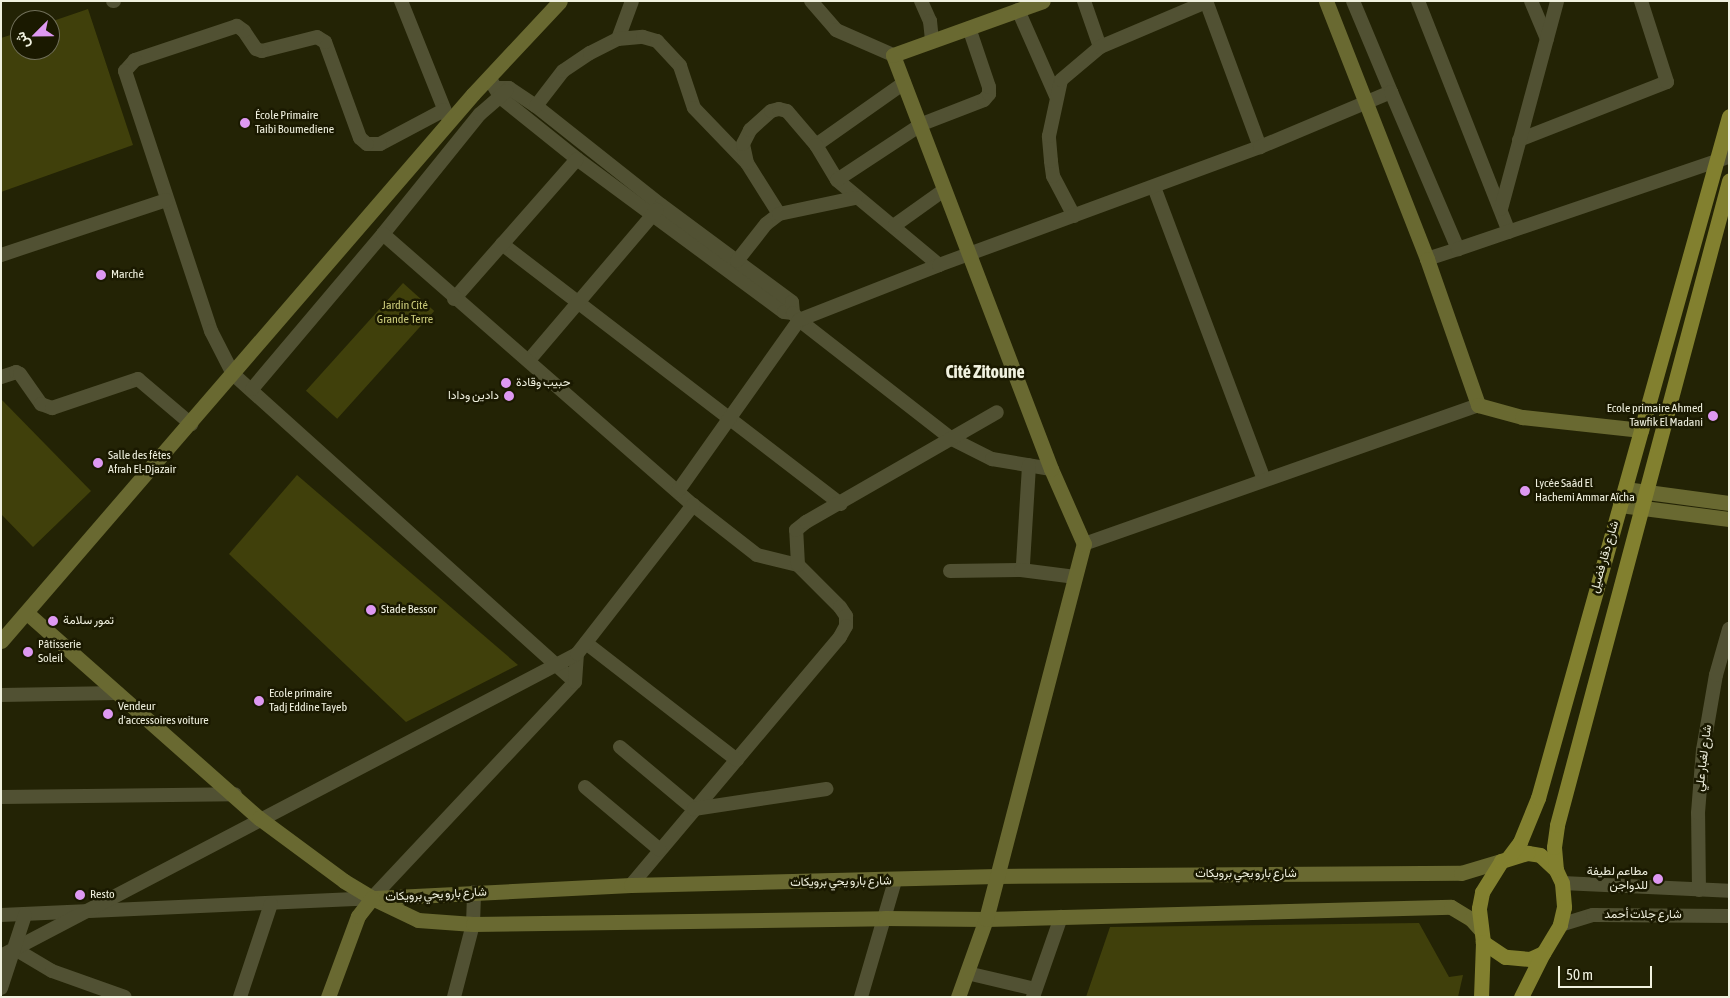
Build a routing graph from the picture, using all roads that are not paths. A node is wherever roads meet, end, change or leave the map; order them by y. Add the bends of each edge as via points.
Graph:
1 (401, 1) edge
2 (560, 1) edge
3 (632, 1) edge
4 (811, 1) edge
5 (921, 1) edge
6 (1043, 1) edge
7 (1084, 1) edge
8 (1326, 1) edge
9 (1353, 1) edge
10 (1418, 1) edge
11 (1532, 1) edge
12 (1557, 1) edge
13 (1641, 1) edge
14 (1206, 2) edge
15 (1018, 10) junction
16 (969, 28) junction
17 (618, 39) junction
18 (1547, 40) junction
19 (932, 41) junction
20 (1100, 47) junction
21 (893, 55) junction
22 (904, 83) junction
23 (498, 88) junction
24 (1391, 92) junction
25 (1056, 96) junction
26 (1366, 103) junction
27 (536, 106) junction
28 (447, 116) junction
29 (1729, 116) edge
30 (922, 124) junction
31 (1519, 140) junction
32 (816, 145) junction
33 (1260, 147) junction
34 (577, 159) junction
35 (1723, 159) edge
36 (747, 163) junction
37 (837, 180) junction
38 (1729, 181) edge
39 (1154, 187) junction
40 (944, 190) junction
41 (855, 198) junction
42 (166, 200) junction
43 (1501, 208) junction
44 (657, 211) junction
45 (778, 214) junction
46 (1074, 216) junction
47 (894, 225) junction
48 (1509, 232) junction
49 (383, 234) junction
50 (502, 244) junction
51 (1458, 249) junction
52 (970, 254) junction
53 (1, 255) edge
54 (1427, 259) junction
55 (737, 261) junction
56 (939, 265) junction
57 (454, 299) junction
58 (579, 301) junction
59 (796, 317) junction
60 (530, 359) junction
61 (233, 374) junction
62 (1, 377) edge
63 (252, 389) junction
64 (1478, 405) junction
65 (997, 412) dead end
66 (731, 417) junction
67 (191, 424) junction
68 (1641, 430) junction
69 (952, 439) junction
70 (1029, 465) junction
71 (1051, 469) junction
72 (1264, 479) junction
73 (1625, 489) junction
74 (678, 491) junction
75 (1647, 492) junction
76 (1729, 503) edge
77 (841, 504) junction
78 (693, 505) junction
79 (1620, 505) junction
80 (1642, 508) junction
81 (1729, 520) edge
82 (1084, 544) junction
83 (1023, 564) dead end
84 (798, 565) junction
85 (950, 571) dead end
86 (1076, 577) junction
87 (27, 613) junction
88 (1729, 629) edge
89 (1, 641) edge
90 (581, 648) junction
91 (557, 662) junction
92 (575, 682) junction
93 (118, 693) junction
94 (1, 695) edge
95 (620, 747) dead end
96 (737, 760) junction
97 (585, 787) dead end
98 (827, 789) dead end
99 (235, 794) junction
100 (1, 797) edge
101 (694, 809) junction
102 (259, 818) junction
103 (659, 849) junction
104 (1504, 859) junction
105 (997, 876) junction
106 (1559, 876) junction
107 (895, 881) junction
108 (631, 885) junction
109 (1699, 890) junction
110 (1729, 891) edge
111 (474, 892) junction
112 (372, 898) junction
113 (271, 904) junction
114 (89, 909) junction
115 (25, 915) junction
116 (1, 916) edge
117 (1729, 916) edge
118 (1061, 917) junction
119 (885, 918) junction
120 (986, 919) junction
121 (473, 924) junction
122 (1560, 925) junction
123 (1482, 936) junction
124 (15, 948) junction
125 (1543, 953) junction
126 (1, 956) edge
127 (967, 973) junction
128 (1, 988) edge
129 (1034, 993) edge
130 (125, 997) edge
131 (240, 997) edge
132 (328, 997) edge
133 (454, 997) edge
134 (861, 997) edge
135 (958, 997) edge
136 (1481, 997) edge
137 (1520, 997) edge

1 - 28 street
2 - 23 main road
3 - 17 street
4 - 21 street via 836,30
5 - 19 street via 930,21
6 - 15 main road
7 - 20 street
8 - 26 main road
9 - 24 street
10 - 43 street
11 - 18 street
12 - 18 street
13 - 31 street via 1667,82
14 - 20 street
14 - 33 street
15 - 16 main road
15 - 25 street
16 - 19 main road
16 - 30 street via 986,74 989,94 984,100
17 - 27 street via 563,72
17 - 36 street via 643,37 657,42 675,58 686,78 694,108
18 - 31 street
19 - 21 main road
20 - 25 street via 1061,80
21 - 22 main road
22 - 30 main road
22 - 32 street
23 - 27 street
23 - 28 main road
23 - 34 street
23 - 49 street
24 - 26 street
24 - 51 street
25 - 46 street via 1049,136 1053,176
26 - 33 street
26 - 54 main road
27 - 44 street
28 - 42 street via 380,144 367,144 360,138 325,42 317,37 262,51 256,49 241,28 230,28 136,60 125,71
28 - 61 main road
29 - 35 main road, شارع دقار فضيل
30 - 37 street
30 - 40 main road
31 - 43 street
32 - 36 street via 787,111 779,109 761,118 750,130 743,144
32 - 37 street
33 - 39 street
34 - 44 street
34 - 50 street
35 - 48 street
35 - 68 main road, شارع دقار فضيل
36 - 45 street
37 - 41 street
38 - 75 main road, شارع دقار فضيل
39 - 46 street
39 - 72 street
40 - 47 street
40 - 52 main road
41 - 45 street
41 - 47 street
42 - 53 street
42 - 61 street via 212,331
43 - 48 street
44 - 55 street
44 - 58 street
44 - 59 street via 784,312
45 - 55 street
46 - 52 street
47 - 56 street
48 - 51 street
49 - 57 street
49 - 63 street
50 - 57 street
50 - 58 street
51 - 54 street
52 - 56 street
52 - 71 main road
54 - 64 main road
55 - 59 street via 792,302
56 - 59 street
57 - 60 street
58 - 60 street
58 - 66 street
59 - 66 street
59 - 69 street
60 - 74 street
61 - 63 street
61 - 67 main road
62 - 67 street via 16,372 20,374 41,404 52,408 138,379
63 - 91 street
64 - 68 main road via 1522,417
64 - 72 street
65 - 69 street
66 - 74 street
66 - 77 street
67 - 87 main road
68 - 73 main road, شارع دقار فضيل
69 - 70 street via 992,459
69 - 77 street
70 - 71 street
70 - 83 street
71 - 82 main road
72 - 82 street
73 - 75 main road
73 - 79 main road, شارع دقار فضيل
74 - 78 street
75 - 76 main road
75 - 80 main road, شارع دقار فضيل
77 - 84 street via 796,530
78 - 84 street via 757,555
78 - 90 street
79 - 80 main road
79 - 104 main road, شارع دقار فضيل via 1528,824
80 - 81 main road
80 - 106 main road, شارع دقار فضيل via 1557,825 1554,847
82 - 86 main road
84 - 96 street via 840,607 846,616 846,626
85 - 86 street via 1021,570
86 - 105 main road
87 - 89 main road
87 - 93 main road
88 - 109 street, شارع لغبار علي via 1716,675 1703,750 1698,813
90 - 91 street
90 - 92 street
90 - 96 street
91 - 92 street
91 - 102 street
92 - 112 street
93 - 94 street
93 - 99 main road
95 - 101 street
96 - 101 street
97 - 103 street
98 - 101 street
99 - 100 street
99 - 102 main road
101 - 103 street
102 - 112 main road
102 - 114 street
103 - 108 street
104 - 105 main road, شارع بارو يحي برويكات via 1462,873
104 - 106 main road via 1528,853 1540,856
104 - 123 main road via 1482,892 1479,908
105 - 107 main road, شارع بارو يحي برويكات
105 - 120 main road
106 - 109 street, شارع جلات أحمد
106 - 122 main road via 1564,907
107 - 108 main road, شارع بارو يحي برويكات
107 - 119 street
108 - 111 main road, شارع بارو يحي برويكات
109 - 110 street, شارع جلات أحمد
111 - 112 main road, شارع بارو يحي برويكات
111 - 121 street
112 - 113 street
112 - 121 main road, شارع بارو يحي برويكات via 418,920
112 - 132 main road via 358,916
113 - 114 street
113 - 131 street
114 - 115 street
114 - 124 street
115 - 116 street
115 - 124 street
117 - 122 street, شارع جلات أحمد via 1593,915
118 - 120 main road, شارع بارو يحي برويكات
118 - 123 main road, شارع بارو يحي برويكات via 1451,907 1471,919
118 - 129 street
119 - 120 main road, شارع بارو يحي برويكات
119 - 121 main road, شارع بارو يحي برويكات
119 - 134 street
120 - 127 main road
121 - 133 street
122 - 125 main road
123 - 125 main road via 1504,957 1530,958
123 - 136 main road
124 - 126 street
124 - 128 street
124 - 130 street via 52,971
125 - 137 main road
127 - 129 street
127 - 135 main road

